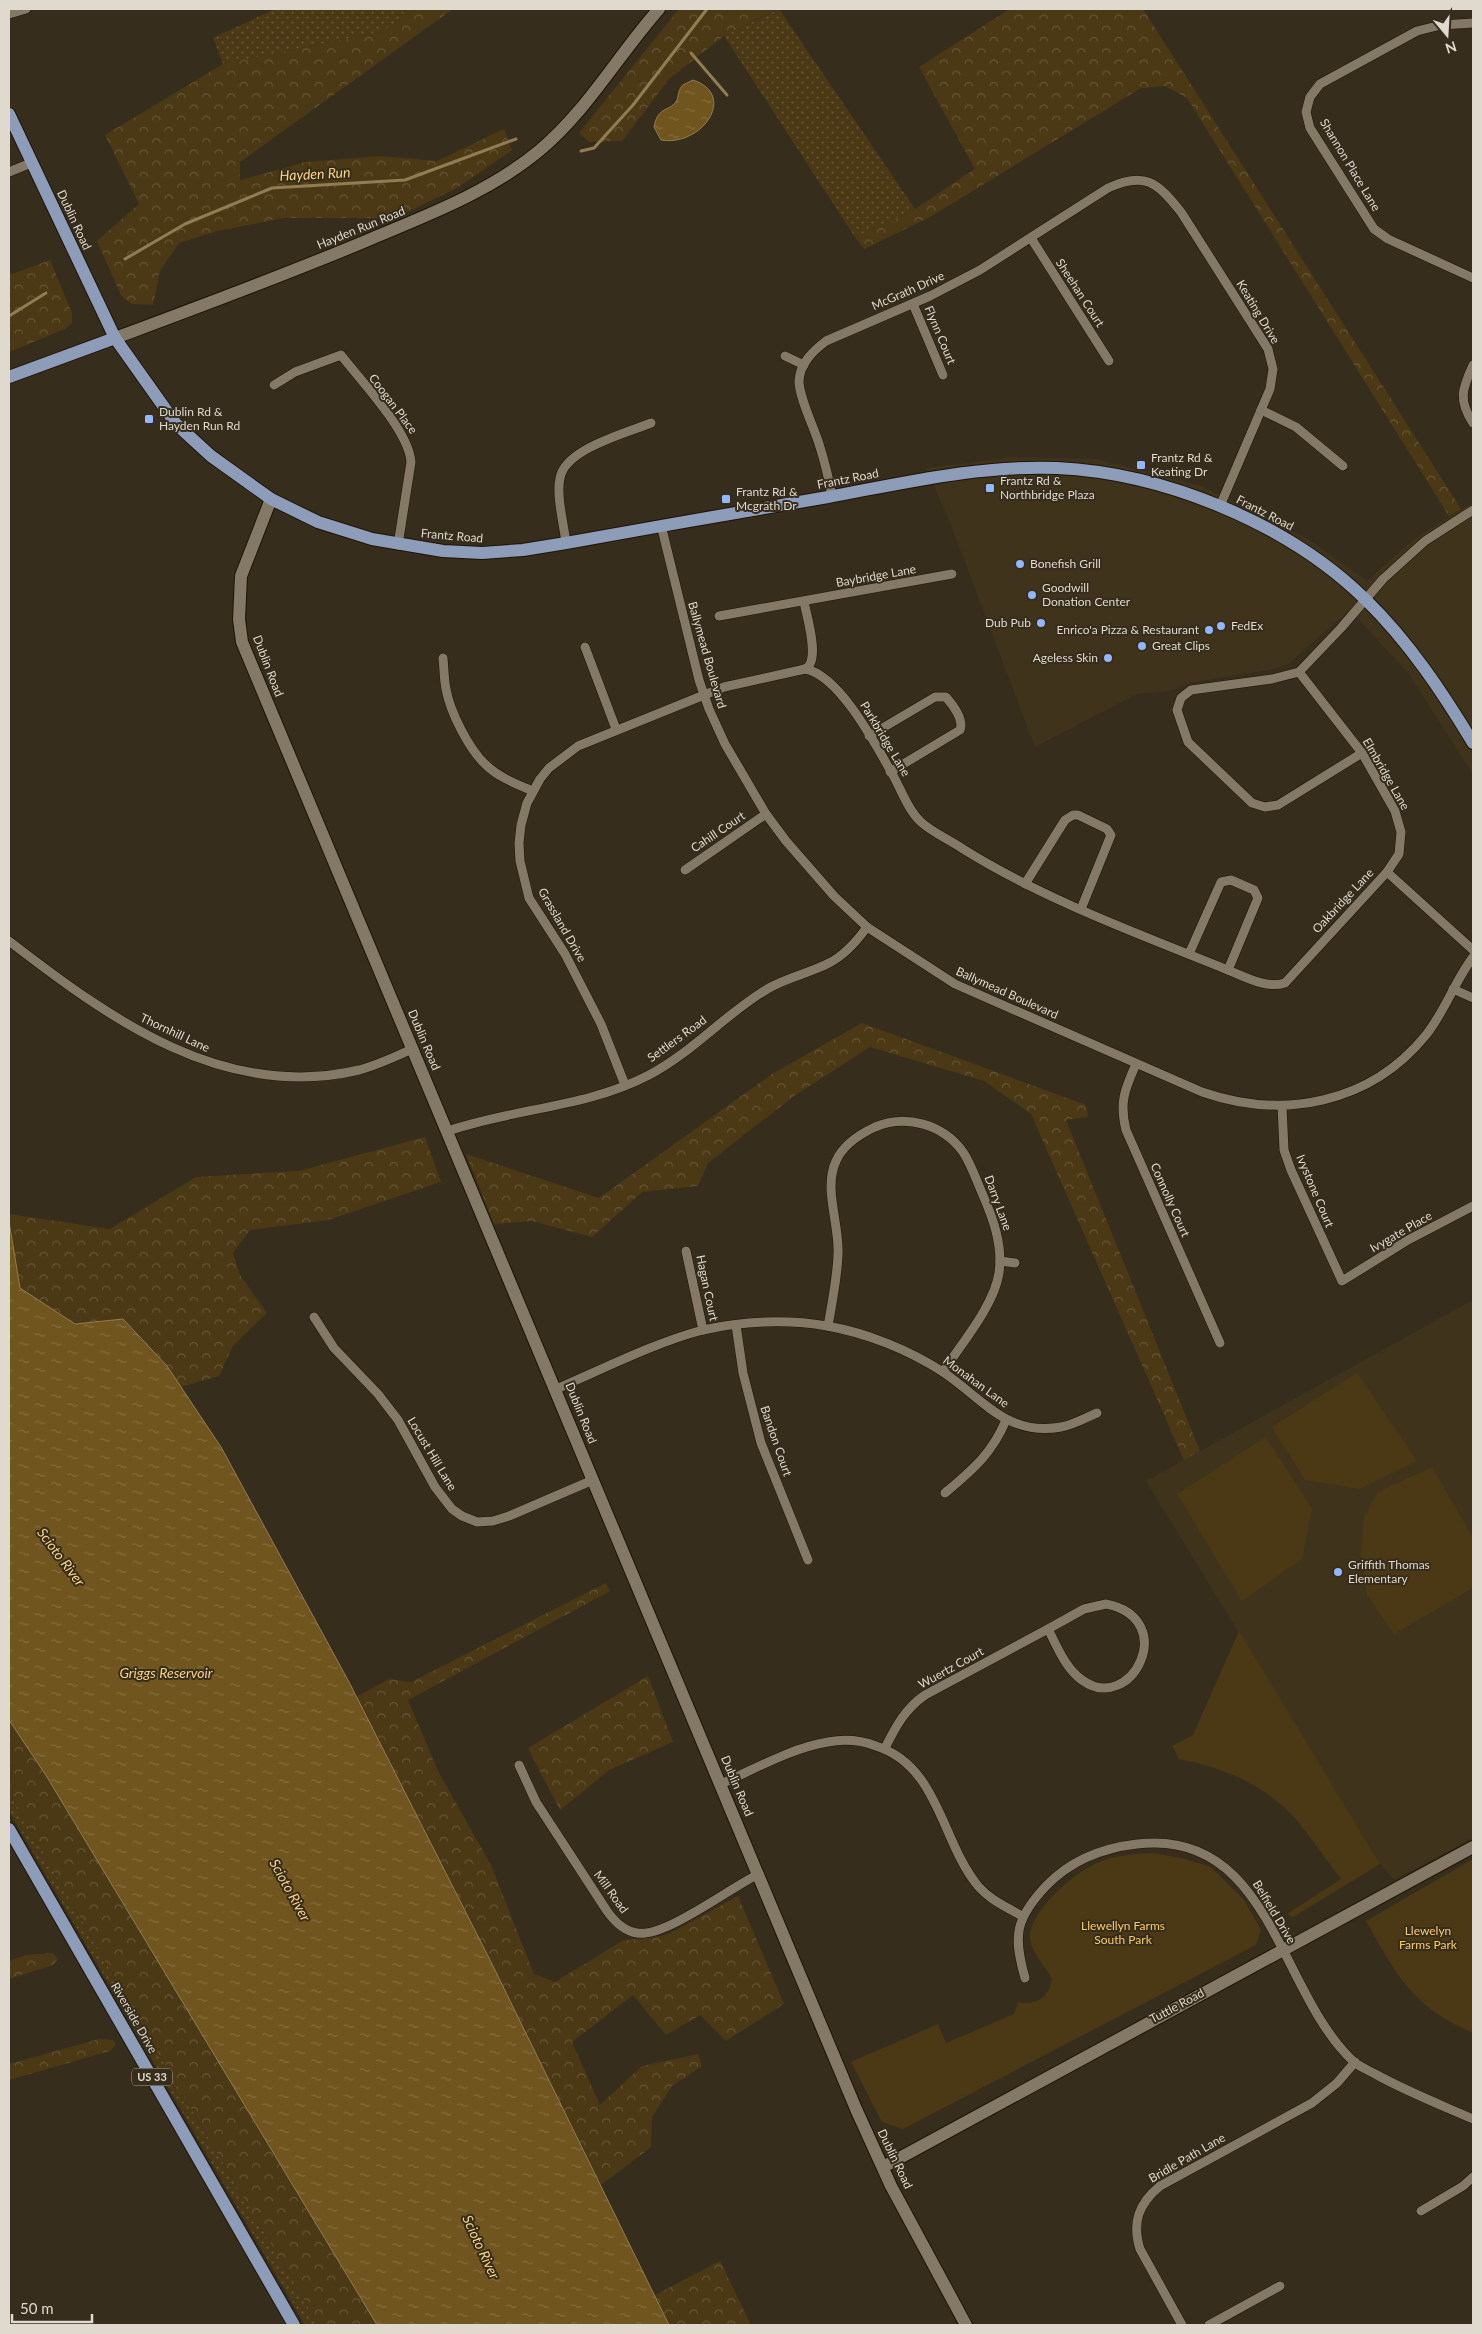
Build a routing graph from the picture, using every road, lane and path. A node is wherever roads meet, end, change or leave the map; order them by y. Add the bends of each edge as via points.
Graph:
1 (26, 9) edge
2 (659, 9) edge
3 (9, 14) edge
4 (1473, 23) edge
5 (9, 114) edge
6 (31, 163) junction
7 (9, 172) edge
8 (1146, 180) joint
9 (1031, 238) junction
10 (1473, 278) edge
11 (913, 304) junction
12 (115, 338) junction
13 (785, 356) dead end
14 (1110, 362) dead end
15 (804, 365) junction
16 (1473, 366) edge
17 (943, 375) dead end
18 (9, 377) edge
19 (274, 385) dead end
20 (1261, 410) junction
21 (651, 423) dead end
22 (1473, 423) edge
23 (1343, 466) dead end
24 (832, 496) junction
25 (271, 499) junction
26 (1220, 506) junction
27 (1473, 510) edge
28 (661, 526) junction
29 (566, 543) junction
30 (398, 544) junction
31 (952, 574) dead end
32 (1366, 599) junction
33 (804, 602) junction
34 (719, 616) dead end
35 (585, 646) dead end
36 (443, 658) dead end
37 (805, 669) junction
38 (1299, 672) junction
39 (704, 694) junction
40 (616, 729) junction
41 (869, 736) junction
42 (1473, 744) edge
43 (1362, 753) junction
44 (890, 772) junction
45 (532, 791) junction
46 (766, 814) junction
47 (685, 870) dead end
48 (1387, 872) junction
49 (1025, 884) junction
50 (1081, 909) junction
51 (867, 927) junction
52 (9, 941) edge
53 (1473, 950) edge
54 (1189, 954) junction
55 (1473, 957) edge
56 (1228, 970) junction
57 (1277, 986) joint
58 (1453, 989) junction
59 (1473, 998) edge
60 (412, 1049) junction
61 (1136, 1064) junction
62 (625, 1085) junction
63 (1282, 1106) junction
64 (448, 1131) junction
65 (1473, 1206) edge
66 (686, 1252) dead end
67 (1000, 1261) junction
68 (1015, 1263) dead end
69 (1342, 1281) joint
70 (314, 1317) dead end
71 (736, 1325) junction
72 (828, 1326) junction
73 (703, 1330) junction
74 (1220, 1343) dead end
75 (943, 1372) junction
76 (556, 1389) junction
77 (1096, 1414) dead end
78 (1006, 1420) junction
79 (593, 1480) junction
80 (945, 1493) dead end
81 (808, 1560) dead end
82 (1048, 1629) junction
83 (885, 1748) junction
84 (518, 1765) dead end
85 (721, 1784) junction
86 (9, 1829) edge
87 (1473, 1847) edge
88 (759, 1874) junction
89 (1022, 1916) junction
90 (1283, 1949) junction
91 (1026, 1978) dead end
92 (1355, 2062) junction
93 (1473, 2119) edge
94 (882, 2166) junction
95 (1473, 2177) edge
96 (1421, 2211) dead end
97 (1280, 2286) dead end
98 (294, 2325) edge
99 (966, 2325) edge
100 (1182, 2325) edge
101 (1209, 2325) edge

1 - 3 street
2 - 12 main road, Hayden Run Road via 558,133 511,171 415,221
4 - 10 street, Shannon Place Lane via 1434,26 1400,39 1320,84 1306,105 1310,128 1374,229
5 - 6 main road, Dublin Road
6 - 7 street
6 - 12 main road, Dublin Road
8 - 9 street, McGrath Drive via 1126,180 1108,188
8 - 20 street, Keating Drive via 1166,193 1181,212 1268,349 1273,369 1270,389
9 - 11 street, McGrath Drive via 980,270
9 - 14 street, Sheehan Court
11 - 15 street, McGrath Drive via 826,341 813,351
11 - 17 street, Flynn Court
12 - 18 main road, Hayden Run Road
12 - 25 main road, Frantz Road via 176,424 211,456
13 - 15 street
15 - 24 street via 799,381 802,398 820,447
16 - 22 street via 1463,388
19 - 30 street, Coogan Place via 295,372 340,355 396,426 407,443 411,462
20 - 23 street via 1296,427
20 - 26 street, Keating Drive
21 - 29 street via 581,452 564,466 559,487
24 - 26 main road, Frantz Road via 938,475 1058,468 1139,481
24 - 28 main road, Frantz Road
25 - 30 main road, Frantz Road via 318,522
25 - 60 main road, Dublin Road via 241,576 239,619 242,642
26 - 32 main road, Frantz Road via 1293,543
27 - 32 street via 1425,541
28 - 29 main road, Frantz Road
28 - 39 street, Ballymead Boulevard
29 - 30 main road, Frantz Road via 482,553
31 - 33 street, Baybridge Lane
32 - 38 street
32 - 42 main road, Frantz Road via 1431,677
33 - 34 street, Baybridge Lane
33 - 37 street via 814,658
35 - 40 street
36 - 45 street via 446,690 470,745 485,764
37 - 39 street via 762,677
37 - 41 street, Parkbridge Lane via 825,677 849,702
38 - 43 street, Elmbridge Lane
38 - 43 street via 1191,690 1182,698 1178,710 1188,742 1252,803 1265,807 1278,805
39 - 40 street, Grassland Drive
39 - 46 street, Ballymead Boulevard via 725,744
40 - 45 street, Grassland Drive via 562,757
41 - 44 street, Parkbridge Lane
41 - 44 street via 940,696 946,697 954,709 961,722 960,730
43 - 48 street, Elmbridge Lane via 1395,812 1402,832 1399,854
44 - 49 street, Parkbridge Lane via 921,822
45 - 62 street, Grassland Drive via 520,825 524,880 530,898 565,954 601,1024
46 - 47 street, Cahill Court
46 - 51 street, Ballymead Boulevard via 834,896
48 - 53 street, Oakbridge Lane
48 - 57 street, Oakbridge Lane via 1285,983
49 - 50 street, Parkbridge Lane
49 - 50 street via 1065,820 1078,815 1108,829 1111,835
50 - 54 street, Parkbridge Lane
51 - 61 street, Ballymead Boulevard via 955,984
51 - 62 street, Settlers Road via 840,956 772,987 742,1005 673,1061
52 - 60 street, Thornhill Lane via 134,1029 193,1058 222,1067 279,1076 333,1074 360,1069
54 - 56 street, Parkbridge Lane
54 - 56 street via 1221,882 1231,880 1254,890 1258,898
55 - 58 street, Ballymead Boulevard
56 - 57 street, Parkbridge Lane
58 - 59 street
58 - 63 street, Ballymead Boulevard via 1426,1035 1382,1074 1342,1095
60 - 64 main road, Dublin Road
61 - 63 street, Ballymead Boulevard via 1227,1100
61 - 74 street, Connolly Court via 1123,1096 1126,1130
62 - 64 street, Settlers Road via 581,1100 498,1115
63 - 69 street, Ivystone Court via 1284,1150
64 - 76 main road, Dublin Road
65 - 69 street, Ivygate Place via 1408,1240
66 - 73 street, Hagan Court
67 - 68 street
67 - 72 street, Darry Lane via 996,1230 989,1209 962,1150 945,1134 922,1123 901,1121 881,1125 855,1138 844,1148 832,1174 838,1254
67 - 75 street, Darry Lane via 994,1291
70 - 79 street, Locust Hill Lane via 330,1343 398,1420 435,1487 452,1509 462,1516 477,1522 493,1521
71 - 72 street, Monahan Lane via 770,1322
71 - 73 street, Monahan Lane
71 - 81 street, Bandon Court via 743,1373 761,1444
72 - 75 street, Monahan Lane via 902,1350
73 - 76 street, Monahan Lane
75 - 78 street, Monahan Lane
76 - 79 main road, Dublin Road
77 - 78 street, Monahan Lane via 1052,1428 1021,1426
78 - 80 street via 993,1448
79 - 85 main road, Dublin Road
82 - 82 street, Wuertz Court via 1068,1665 1088,1684 1119,1684 1129,1678 1145,1650 1141,1628 1127,1611 1117,1606 1095,1605
82 - 83 street, Wuertz Court via 912,1705 900,1718
83 - 85 street via 866,1742 827,1742
83 - 89 street via 902,1758 925,1784 959,1858 978,1886
84 - 88 street, Mill Road via 536,1802 607,1911 628,1930 646,1934 665,1928
85 - 88 main road, Dublin Road
86 - 98 main road, Riverside Drive / US 33
87 - 90 main road, Tuttle Road
88 - 94 main road, Dublin Road
89 - 90 street, Belfield Drive via 1060,1872 1076,1862 1131,1845 1149,1842 1176,1845 1215,1860 1243,1884
89 - 91 street via 1018,1951
90 - 92 street, Belfield Drive via 1322,2020
90 - 94 main road, Tuttle Road
92 - 93 street, Belfield Drive via 1392,2083
92 - 100 street, Bridle Path Lane via 1337,2083 1312,2103 1160,2186 1143,2203 1137,2220 1140,2249
94 - 99 main road, Dublin Road
95 - 96 street
97 - 101 street

